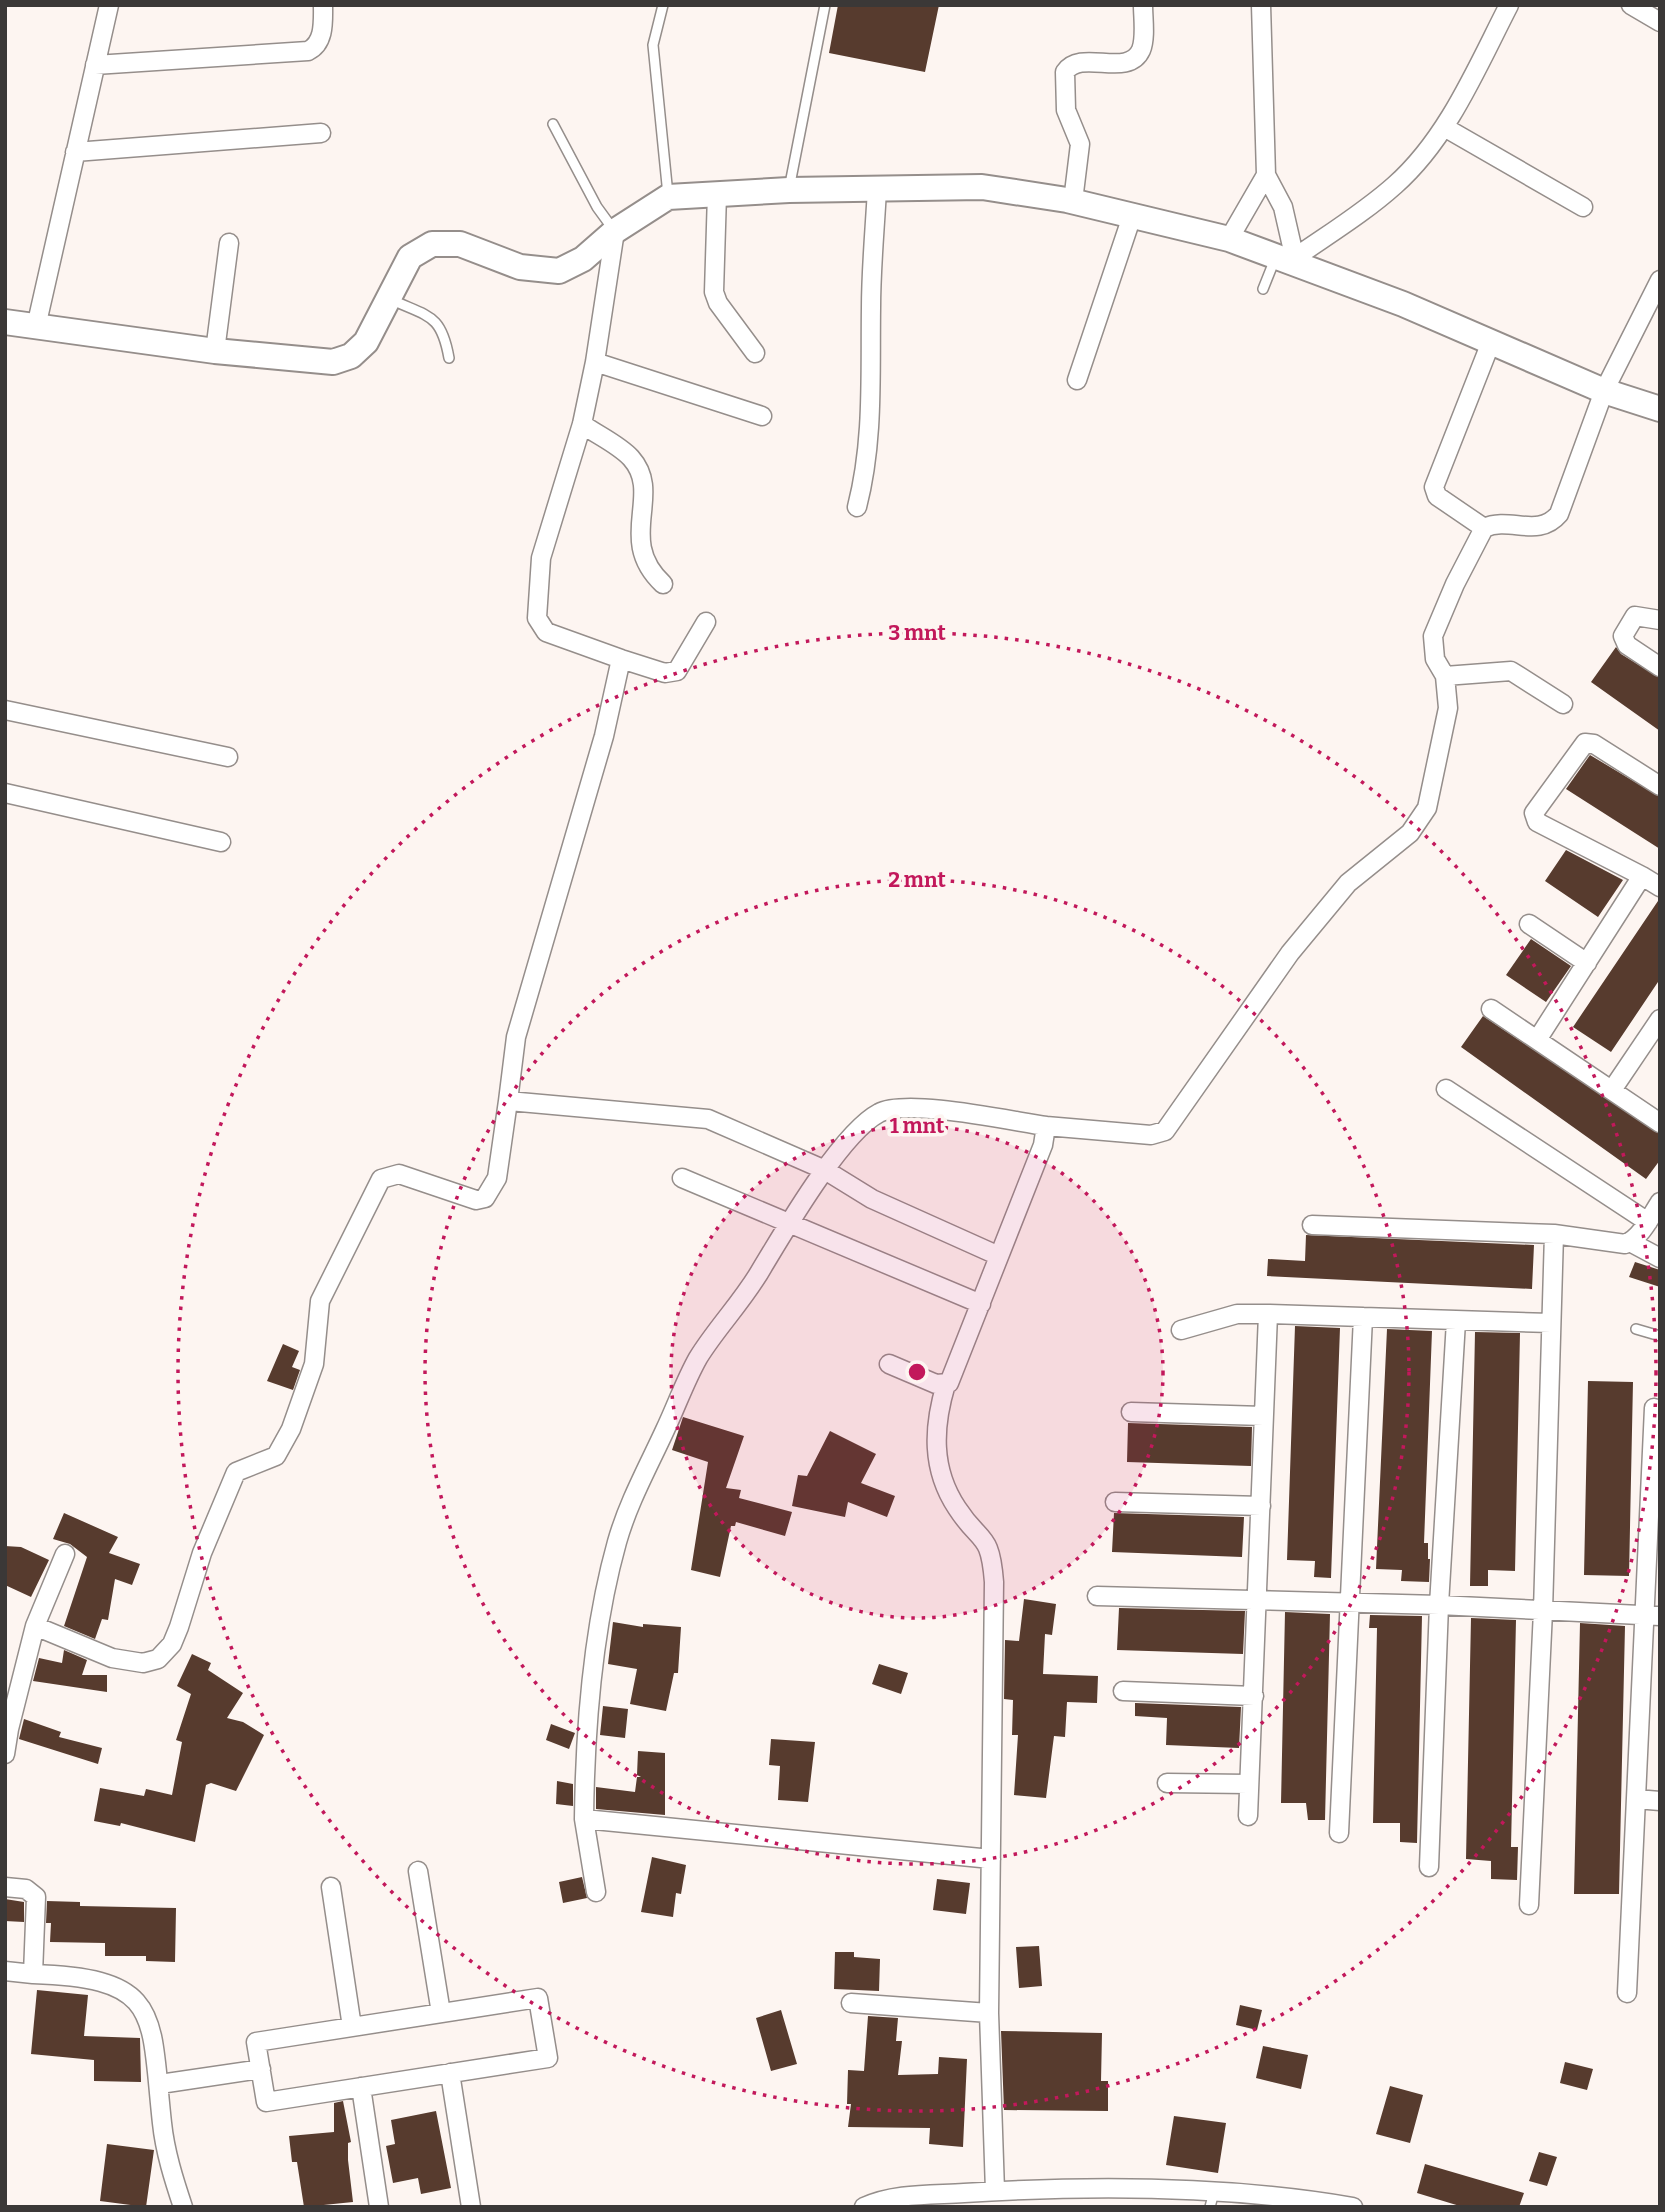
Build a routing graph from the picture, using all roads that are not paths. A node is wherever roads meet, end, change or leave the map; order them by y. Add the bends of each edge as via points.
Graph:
1 (109, 5) edge
2 (323, 5) edge
3 (663, 5) edge
4 (825, 5) edge
5 (1143, 5) edge
6 (1261, 5) edge
7 (1509, 5) edge
8 (1631, 5) edge
9 (1660, 22) edge
10 (95, 65) junction
11 (553, 124) dead end
12 (1444, 127) junction
13 (321, 133) dead end
14 (75, 152) junction
15 (1266, 175) junction
16 (877, 189) junction
17 (789, 190) junction
18 (717, 194) junction
19 (668, 197) junction
20 (1073, 201) junction
21 (1583, 207) dead end
22 (1132, 216) junction
23 (615, 231) junction
24 (1229, 239) junction
25 (229, 243) dead end
26 (1289, 260) junction
27 (1660, 280) edge
28 (1263, 289) dead end
29 (388, 299) junction
30 (5, 322) edge
31 (36, 327) junction
32 (1491, 342) junction
33 (215, 351) junction
34 (755, 353) dead end
35 (449, 358) dead end
36 (596, 362) junction
37 (1077, 380) dead end
38 (1604, 391) junction
39 (1660, 409) edge
40 (762, 416) dead end
41 (582, 424) junction
42 (857, 507) dead end
43 (1484, 528) junction
44 (663, 584) dead end
45 (1660, 620) edge
46 (706, 622) dead end
47 (621, 659) junction
48 (1660, 667) edge
49 (1445, 676) junction
50 (1563, 705) dead end
51 (5, 710) edge
52 (228, 757) dead end
53 (1660, 786) edge
54 (5, 793) edge
55 (221, 842) dead end
56 (1642, 876) junction
57 (1660, 887) edge
58 (1529, 924) dead end
59 (1587, 963) junction
60 (1490, 1009) dead end
61 (1660, 1019) edge
62 (1536, 1040) junction
63 (1446, 1089) dead end
64 (1612, 1090) junction
65 (508, 1101) junction
66 (1660, 1123) edge
67 (1046, 1126) junction
68 (825, 1170) junction
69 (682, 1178) dead end
70 (1660, 1202) edge
71 (789, 1221) junction
72 (1647, 1222) junction
73 (1312, 1226) dead end
74 (1553, 1234) junction
75 (1630, 1242) junction
76 (999, 1256) junction
77 (1660, 1258) edge
78 (981, 1304) junction
79 (1268, 1314) junction
80 (1363, 1317) junction
81 (1456, 1321) junction
82 (1551, 1324) junction
83 (1636, 1329) dead end
84 (1181, 1330) dead end
85 (1660, 1336) edge
86 (889, 1364) dead end
87 (946, 1384) junction
88 (1654, 1408) dead end
89 (1131, 1412) dead end
90 (1264, 1416) junction
91 (1115, 1502) dead end
92 (1261, 1506) junction
93 (1654, 1523) edge
94 (65, 1554) dead end
95 (1097, 1596) dead end
96 (1257, 1598) junction
97 (1349, 1602) junction
98 (1440, 1605) junction
99 (1543, 1611) junction
100 (1652, 1616) edge
101 (35, 1626) junction
102 (1123, 1691) dead end
103 (1254, 1696) junction
104 (1641, 1712) junction
105 (1660, 1712) edge
106 (5, 1754) edge
107 (1167, 1783) dead end
108 (1248, 1784) junction
109 (1636, 1799) junction
110 (1660, 1801) edge
111 (1248, 1816) dead end
112 (584, 1819) junction
113 (1339, 1833) dead end
114 (991, 1859) junction
115 (1429, 1867) dead end
116 (418, 1871) dead end
117 (5, 1887) edge
118 (331, 1887) dead end
119 (596, 1892) dead end
120 (1529, 1905) dead end
121 (5, 1971) edge
122 (33, 1974) junction
123 (1628, 1993) dead end
124 (851, 2003) dead end
125 (441, 2013) junction
126 (989, 2013) junction
127 (352, 2027) junction
128 (261, 2069) junction
129 (450, 2073) junction
130 (160, 2084) junction
131 (361, 2087) junction
132 (995, 2191) junction
133 (1212, 2199) edge
134 (183, 2207) edge
135 (379, 2207) edge
136 (471, 2207) edge
137 (864, 2207) edge
138 (1353, 2207) edge

1 - 10 street
2 - 10 street via 320,38 309,51
3 - 19 lane via 653,45
4 - 17 lane
5 - 20 street via 1143,45 1133,59 1074,64 1065,72 1066,110 1080,144
6 - 15 street
7 - 12 street
8 - 9 street
10 - 14 street
11 - 23 lane via 597,207
12 - 21 street
12 - 26 street via 1396,185
13 - 14 street
14 - 31 street
15 - 24 street
15 - 26 street via 1283,207
16 - 17 street
16 - 20 street via 982,187
16 - 42 street via 870,429 866,475
17 - 18 street
18 - 19 street
18 - 34 street via 714,292
19 - 23 street
20 - 22 street
22 - 24 street
22 - 37 street
23 - 29 street via 571,267 547,272 520,267 460,244 432,244 410,257
23 - 36 street
24 - 26 street
25 - 33 street
26 - 28 lane
26 - 32 street
27 - 38 street
29 - 33 street via 366,342 342,360 324,363
29 - 35 lane via 442,327
30 - 31 street
31 - 33 street
32 - 38 street
32 - 43 street via 1434,487 1437,496
36 - 40 street
36 - 41 street
38 - 39 street
38 - 43 street via 1557,516 1536,527 1499,523
41 - 44 street via 631,458 639,470 641,553
41 - 47 street via 541,558 537,618 546,632
43 - 49 street via 1433,636 1435,659
45 - 48 street via 1635,616 1623,636 1628,645
46 - 47 street via 677,671 665,673
47 - 65 street via 604,736 516,1037
49 - 50 street via 1511,671
49 - 67 street via 1447,723 1420,821 1348,883 1290,953 1165,1131 1151,1135
51 - 52 street
53 - 56 street via 1594,744 1585,743 1534,813 1537,822
54 - 55 street
56 - 57 street
56 - 59 street
58 - 59 street
59 - 62 street
60 - 62 street
61 - 64 street
62 - 64 street
63 - 72 street
64 - 66 street
65 - 68 street via 708,1119
65 - 101 street via 497,1178 485,1198 476,1200 399,1174 381,1178 320,1301 314,1364 291,1429 276,1456 236,1472 166,1653 143,1664 112,1658
67 - 68 street via 890,1108 863,1125
67 - 76 street via 1043,1145
68 - 71 street
68 - 76 street via 872,1199
69 - 71 street
70 - 72 street
71 - 78 street
71 - 112 street via 755,1280 698,1359 617,1541 597,1646 585,1757
72 - 75 street
73 - 74 street
74 - 75 street
74 - 82 street
75 - 77 street
76 - 78 street
78 - 87 street via 954,1375
79 - 80 street
79 - 84 street via 1237,1314
79 - 90 street
80 - 81 street
80 - 97 street
81 - 82 street
81 - 98 street
82 - 99 street
83 - 85 lane
86 - 87 street
87 - 114 street via 937,1413 935,1452 956,1507 987,1541 992,1554
88 - 93 street
89 - 90 street
90 - 92 street
91 - 92 street
92 - 96 street
93 - 100 street
94 - 101 street
95 - 96 street
96 - 97 street
96 - 103 street
97 - 98 street
97 - 113 street
98 - 99 street
98 - 115 street
99 - 100 street
99 - 120 street
100 - 104 street
101 - 106 street
102 - 103 street
103 - 108 street
104 - 105 street
104 - 109 street
107 - 108 street
108 - 111 street
109 - 110 street
109 - 123 street
112 - 114 street
112 - 119 street
114 - 126 street
116 - 125 street
117 - 122 street via 26,1889 36,1897
118 - 127 street
121 - 122 street
122 - 130 street via 103,1981 133,1998 149,2020
124 - 126 street
125 - 127 street
125 - 129 street via 538,1998 548,2058
126 - 132 street
127 - 128 street via 256,2042
128 - 130 street
128 - 131 street via 266,2102
129 - 131 street
129 - 136 street
130 - 134 street via 162,2124
131 - 135 street
132 - 133 street
132 - 137 street via 878,2200
133 - 138 street via 1310,2199

